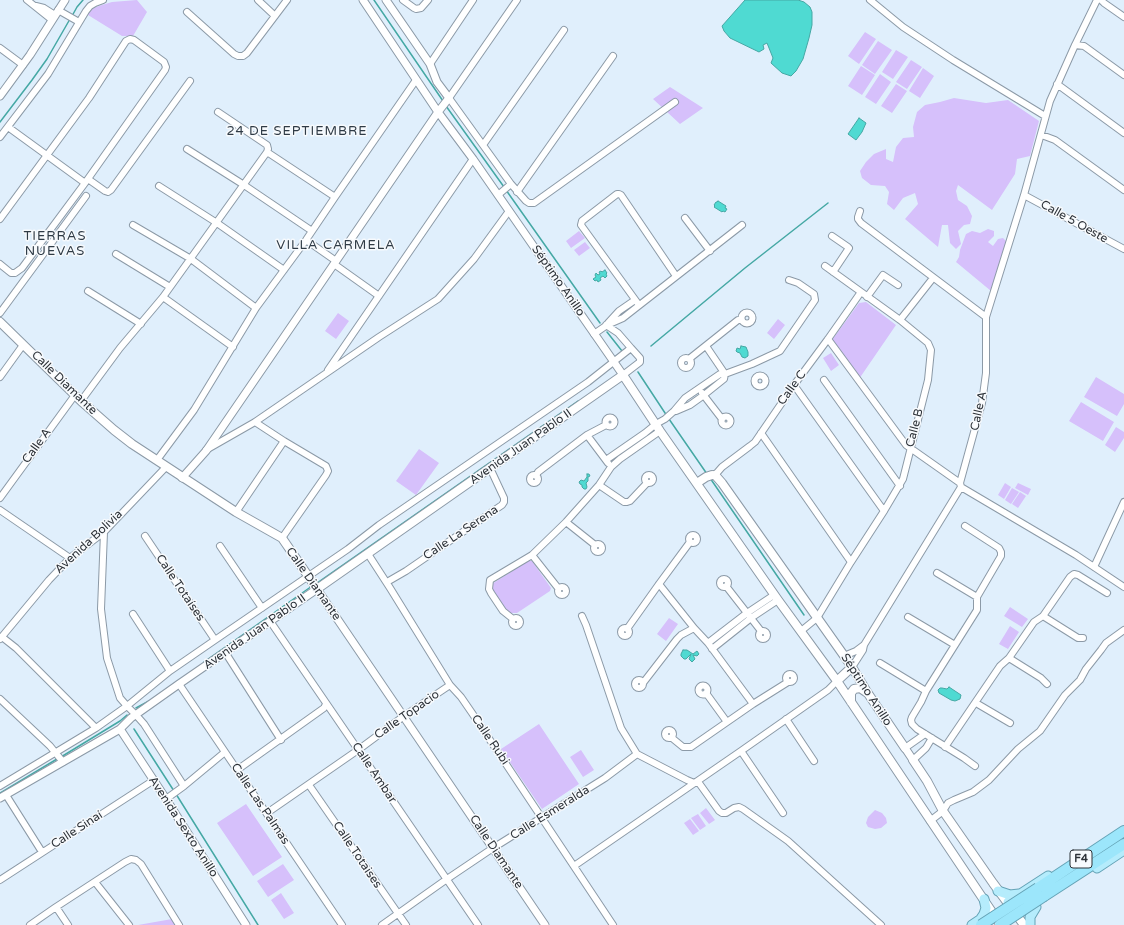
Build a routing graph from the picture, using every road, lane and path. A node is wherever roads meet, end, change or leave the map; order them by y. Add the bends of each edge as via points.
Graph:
1 (27, 0) edge
2 (65, 0) edge
3 (103, 0) edge
4 (258, 0) edge
5 (287, 0) edge
6 (363, 0) edge
7 (386, 0) edge
8 (403, 0) edge
9 (428, 0) edge
10 (473, 0) edge
11 (517, 0) edge
12 (870, 0) edge
13 (1097, 0) edge
14 (1101, 0) edge
15 (187, 12) dead end
16 (57, 14) junction
17 (275, 16) junction
18 (1124, 18) edge
19 (78, 22) junction
20 (564, 30) dead end
21 (1075, 45) junction
22 (0, 48) edge
23 (613, 56) dead end
24 (430, 64) junction
25 (23, 65) junction
26 (1124, 75) edge
27 (416, 80) junction
28 (190, 81) dead end
29 (1057, 84) junction
30 (0, 96) edge
31 (675, 102) dead end
32 (444, 105) junction
33 (218, 112) dead end
34 (1045, 116) junction
35 (8, 127) junction
36 (1124, 133) edge
37 (1041, 135) junction
38 (0, 137) edge
39 (483, 145) junction
40 (187, 149) dead end
41 (267, 152) junction
42 (46, 155) junction
43 (473, 159) junction
44 (86, 181) junction
45 (244, 185) junction
46 (159, 186) dead end
47 (504, 189) junction
48 (1124, 190) edge
49 (517, 192) junction
50 (1024, 195) junction
51 (86, 196) dead end
52 (335, 196) junction
53 (509, 211) junction
54 (860, 211) dead end
55 (685, 218) dead end
56 (0, 219) edge
57 (217, 223) junction
58 (133, 225) dead end
59 (742, 225) dead end
60 (312, 231) junction
61 (832, 236) dead end
62 (306, 240) junction
63 (1124, 249) edge
64 (710, 251) junction
65 (116, 254) dead end
66 (191, 259) junction
67 (335, 263) junction
68 (0, 264) edge
69 (825, 266) dead end
70 (284, 270) junction
71 (833, 272) junction
72 (676, 276) junction
73 (933, 278) junction
74 (789, 280) dead end
75 (898, 285) dead end
76 (170, 287) junction
77 (88, 291) dead end
78 (861, 292) junction
79 (379, 296) junction
80 (163, 297) junction
81 (867, 297) junction
82 (635, 300) junction
83 (639, 306) junction
84 (256, 308) junction
85 (0, 313) edge
86 (986, 317) junction
87 (741, 320) dead end
88 (900, 320) junction
89 (0, 322) edge
90 (141, 324) junction
91 (606, 325) junction
92 (594, 334) junction
93 (828, 339) junction
94 (23, 345) junction
95 (706, 346) junction
96 (233, 347) junction
97 (631, 348) junction
98 (689, 359) dead end
99 (614, 362) junction
100 (752, 364) junction
101 (326, 373) junction
102 (725, 374) junction
103 (623, 375) junction
104 (757, 376) dead end
105 (0, 377) edge
106 (824, 380) dead end
107 (794, 385) junction
108 (699, 388) junction
109 (75, 394) junction
110 (704, 395) junction
111 (81, 401) junction
112 (673, 412) junction
113 (722, 418) dead end
114 (255, 422) junction
115 (606, 425) dead end
116 (658, 428) junction
117 (761, 433) junction
118 (587, 436) junction
119 (284, 441) junction
120 (910, 448) junction
121 (206, 451) junction
122 (157, 460) junction
123 (606, 460) junction
124 (166, 467) junction
125 (611, 467) junction
126 (490, 468) junction
127 (711, 475) junction
128 (536, 476) dead end
129 (182, 478) junction
130 (647, 483) dead end
131 (697, 483) junction
132 (599, 485) junction
133 (960, 485) junction
134 (900, 486) junction
135 (0, 498) edge
136 (1124, 502) edge
137 (0, 510) edge
138 (884, 511) junction
139 (236, 512) junction
140 (566, 522) junction
141 (965, 526) dead end
142 (104, 532) junction
143 (145, 536) dead end
144 (282, 538) junction
145 (690, 542) dead end
146 (595, 545) dead end
147 (220, 546) dead end
148 (368, 554) junction
149 (532, 555) junction
150 (70, 558) junction
151 (851, 562) junction
152 (1094, 567) junction
153 (937, 573) dead end
154 (387, 582) junction
155 (313, 583) junction
156 (659, 584) junction
157 (726, 586) dead end
158 (1124, 587) edge
159 (558, 588) dead end
160 (1107, 593) dead end
161 (977, 597) junction
162 (776, 598) junction
163 (262, 608) junction
164 (133, 614) dead end
165 (582, 616) dead end
166 (749, 616) junction
167 (1044, 616) junction
168 (908, 617) dead end
169 (817, 618) junction
170 (513, 619) dead end
171 (270, 620) junction
172 (694, 628) junction
173 (627, 629) dead end
174 (1124, 630) edge
175 (761, 631) dead end
176 (801, 631) junction
177 (1, 638) edge
178 (1083, 638) dead end
179 (214, 640) junction
180 (708, 643) junction
181 (864, 645) junction
182 (955, 645) junction
183 (712, 649) junction
184 (225, 652) junction
185 (844, 656) junction
186 (1009, 658) junction
187 (880, 663) dead end
188 (852, 667) junction
189 (170, 671) junction
190 (837, 681) junction
191 (788, 682) dead end
192 (643, 683) dead end
193 (179, 684) junction
194 (1047, 684) dead end
195 (450, 685) junction
196 (926, 691) junction
197 (867, 692) junction
198 (706, 694) dead end
199 (0, 699) edge
200 (851, 702) junction
201 (976, 703) junction
202 (326, 704) junction
203 (753, 704) junction
204 (127, 706) junction
205 (136, 715) junction
206 (404, 716) junction
207 (786, 719) junction
208 (727, 722) junction
209 (1010, 723) dead end
210 (96, 728) junction
211 (120, 729) junction
212 (925, 734) junction
213 (672, 738) dead end
214 (932, 738) junction
215 (281, 740) junction
216 (946, 747) junction
217 (905, 748) junction
218 (358, 750) junction
219 (741, 751) junction
220 (56, 752) junction
221 (225, 752) junction
222 (637, 754) junction
223 (913, 760) junction
224 (814, 761) dead end
225 (63, 762) junction
226 (974, 766) dead end
227 (237, 770) junction
228 (154, 780) junction
229 (694, 783) junction
230 (0, 785) edge
231 (309, 785) junction
232 (182, 788) junction
233 (3, 797) edge
234 (169, 797) junction
235 (943, 811) junction
236 (267, 813) junction
237 (783, 813) dead end
238 (542, 818) junction
239 (930, 821) junction
240 (1124, 826) edge
241 (1124, 831) edge
242 (1124, 844) edge
243 (493, 848) junction
244 (1124, 850) edge
245 (42, 852) junction
246 (574, 866) junction
247 (447, 879) junction
248 (0, 880) edge
249 (95, 882) junction
250 (998, 891) junction
251 (1013, 898) junction
252 (984, 899) junction
253 (56, 907) junction
254 (1036, 907) junction
255 (398, 914) junction
256 (1023, 919) edge
257 (982, 920) edge
258 (30, 925) edge
259 (68, 925) edge
260 (129, 925) edge
261 (179, 925) edge
262 (246, 925) edge
263 (342, 925) edge
264 (382, 925) edge
265 (406, 925) edge
266 (478, 925) edge
267 (545, 925) edge
268 (613, 925) edge
269 (881, 925) edge
270 (1000, 925) edge
271 (1008, 925) edge
272 (1030, 925) edge

1 - 16 street via 41,12
2 - 16 street
3 - 19 street via 90,6
4 - 17 street
5 - 17 street
6 - 27 street, Séptimo Anillo
7 - 24 street, Séptimo Anillo
8 - 9 street via 416,9
10 - 24 street
11 - 32 street
12 - 34 street via 903,27
13 - 21 street, Calle A
14 - 18 street
15 - 17 street via 238,56 247,53
16 - 19 street
16 - 25 street
19 - 35 street via 48,74
20 - 39 street
21 - 26 street via 1084,46
21 - 29 street, Calle A
22 - 25 street
23 - 49 street
24 - 32 street, Séptimo Anillo
25 - 30 street
27 - 32 street, Séptimo Anillo
27 - 52 street
28 - 44 street via 111,190 106,192
29 - 34 street, Calle A
29 - 36 street
31 - 49 street, Séptimo Anillo via 534,203 529,203
32 - 39 street, Séptimo Anillo
32 - 43 street, Séptimo Anillo
32 - 67 street
33 - 41 street via 267,145
34 - 37 street, Calle A
35 - 38 street
35 - 42 street
37 - 48 street via 1055,140
37 - 50 street, Calle A
39 - 47 street, Séptimo Anillo
40 - 45 street
41 - 45 street
41 - 52 street
42 - 44 street
42 - 44 street via 89,98 123,44 130,39 134,40 162,60 166,64 165,70
42 - 56 street
43 - 47 street, Séptimo Anillo
43 - 79 street
44 - 68 street via 18,271 11,273
45 - 57 street
45 - 60 street
46 - 57 street
47 - 49 street, Séptimo Anillo
47 - 53 street, Séptimo Anillo
50 - 63 street, Calle 5 Oeste
50 - 86 street, Calle A
51 - 85 street
52 - 60 street
53 - 92 street, Séptimo Anillo
53 - 101 street via 474,259 438,299
54 - 73 street via 858,219 861,223
55 - 64 street
57 - 66 street
57 - 70 street
58 - 66 street
59 - 64 street
60 - 62 street
61 - 71 street via 849,248
62 - 67 street
62 - 70 street
64 - 72 street
65 - 76 street
66 - 76 street
66 - 84 street
67 - 79 street
67 - 121 street
69 - 71 street, Calle B
70 - 84 street
71 - 78 street, Calle B
72 - 82 street via 617,194 581,224
72 - 83 street
73 - 86 street
73 - 88 street
74 - 100 street via 798,282 814,294 815,300 780,351
75 - 81 street via 883,276
76 - 80 street
77 - 90 street
78 - 81 street, Calle B
78 - 93 street, Calle C
79 - 101 street
80 - 90 street
80 - 96 street
81 - 88 street, Calle B
82 - 83 street
82 - 91 street
83 - 91 street via 619,320
84 - 96 street
86 - 133 street, Calle A via 986,373 982,403
87 - 95 street
88 - 120 street, Calle B via 928,343 930,350 928,380
89 - 94 main road, Calle Diamante
90 - 111 street
91 - 92 street
91 - 97 street via 618,333
92 - 99 street, Séptimo Anillo
93 - 107 street, Calle C
93 - 120 street
94 - 105 street
94 - 109 main road, Calle Diamante
95 - 98 street
95 - 102 street
96 - 122 street via 194,410
97 - 99 street
97 - 103 street via 640,358 640,362
99 - 103 street, Séptimo Anillo
99 - 155 street via 385,521 348,549
100 - 102 street
100 - 104 street
101 - 114 street
102 - 108 street via 720,374
102 - 110 street via 724,379
103 - 116 main road, Séptimo Anillo
103 - 126 main road, Avenida Juan Pablo II
106 - 134 street
107 - 117 street, Calle C
107 - 138 street
108 - 110 street
108 - 112 street via 684,399
109 - 111 main road, Calle Diamante
109 - 135 street, Calle A
110 - 112 street
110 - 113 street
111 - 122 main road, Calle Diamante via 132,444
112 - 116 street
114 - 119 street
114 - 121 street
115 - 118 street
116 - 123 street via 645,433
116 - 125 street
116 - 131 main road, Séptimo Anillo
117 - 127 street, Calle C via 750,446
117 - 151 street
118 - 123 street
118 - 128 street
119 - 139 street
119 - 144 street via 326,466 328,471
120 - 133 street
120 - 134 street, Calle B
121 - 129 street
122 - 124 main road, Calle Diamante
123 - 125 street
124 - 129 main road, Calle Diamante
124 - 142 street, Avenida Bolivia
125 - 132 street
126 - 148 main road, Avenida Juan Pablo II
126 - 154 street, Calle La Serena via 504,498 502,505
127 - 131 main road
127 - 169 main road, Séptimo Anillo via 722,483
129 - 139 main road, Calle Diamante
130 - 132 street via 627,502
131 - 162 main road, Séptimo Anillo
132 - 140 street
133 - 152 street
133 - 181 street, Calle A
134 - 138 street, Calle B
136 - 152 street
137 - 150 street
138 - 151 street, Calle B
139 - 144 main road, Calle Diamante
140 - 146 street
140 - 149 street
141 - 161 street via 999,548 1002,554
142 - 150 street, Avenida Bolivia
142 - 204 street via 101,609 107,658 120,698
143 - 179 street, Calle Totaíses
144 - 155 main road, Calle Diamante
145 - 156 street
147 - 163 street
148 - 154 street, Calle Rubi
148 - 155 main road, Avenida Juan Pablo II
149 - 159 street
149 - 170 street via 490,580 491,593 503,611
150 - 177 street, Avenida Bolivia
151 - 169 street, Calle B
152 - 158 street
153 - 161 street
154 - 195 street, Calle Rubi
155 - 163 street
155 - 171 street, Avenida Juan Pablo II
155 - 206 street, Calle Diamante
156 - 172 street
156 - 173 street
157 - 166 street
160 - 167 street via 1074,574
161 - 182 street via 977,610
162 - 166 street
162 - 176 main road, Séptimo Anillo
163 - 179 street
164 - 189 street
165 - 222 street via 621,728
166 - 175 street
166 - 180 street
166 - 183 street
167 - 178 street via 1078,638
167 - 186 street via 1034,622
168 - 182 street
169 - 176 street, Calle B
169 - 185 main road, Séptimo Anillo
171 - 184 street, Avenida Juan Pablo II
171 - 202 street, Calle Ambar
172 - 180 street
172 - 192 street via 677,639
174 - 235 street via 1100,650 1040,731 1018,749 989,780 973,792 948,803
176 - 190 main road, Séptimo Anillo
177 - 210 street via 16,648
179 - 189 street
180 - 183 street
181 - 185 street via 856,652
181 - 188 street, Calle A
182 - 196 street
183 - 203 street
184 - 193 street, Avenida Juan Pablo II
184 - 215 street
185 - 188 main road, Séptimo Anillo
186 - 194 street
186 - 201 street via 1000,666
187 - 196 street
188 - 190 main road
188 - 197 main road, Séptimo Anillo
189 - 204 street
190 - 200 main road, Séptimo Anillo
190 - 207 street
191 - 203 street
193 - 205 street, Avenida Juan Pablo II
193 - 221 street, Calle Las Palmas
195 - 206 street, Calle Topacio
195 - 238 street, Calle Rubi via 472,713
196 - 212 street via 911,720 914,727
197 - 200 main road via 860,688 854,689 851,693
197 - 217 main road, Séptimo Anillo
198 - 208 street
199 - 220 street
200 - 239 main road, Séptimo Anillo
201 - 209 street
201 - 216 street
202 - 215 street
202 - 218 street, Calle Ambar
203 - 208 street
204 - 205 street
204 - 210 street
205 - 211 street, Avenida Juan Pablo II
205 - 232 street
206 - 218 street, Calle Topacio
206 - 243 street, Calle Diamante
207 - 219 street
207 - 224 street
208 - 213 street via 691,747 683,747
210 - 220 street
211 - 225 street, Avenida Juan Pablo II
211 - 228 street, Avenida Sexto Anillo
212 - 214 street
212 - 217 street
214 - 216 street
214 - 223 street
215 - 227 street
216 - 226 street
217 - 223 street, Séptimo Anillo
218 - 231 street, Calle Topacio
218 - 247 street, Calle Ambar
219 - 229 street
219 - 237 street
220 - 225 street
220 - 230 street
221 - 227 street, Calle Las Palmas
221 - 232 street
222 - 229 street
222 - 238 street, Calle Esmeralda via 605,778
223 - 235 main road, Séptimo Anillo
225 - 233 street, Avenida Juan Pablo II
227 - 236 street, Calle Las Palmas
228 - 234 street, Avenida Sexto Anillo
228 - 245 street, Calle Sinaí
229 - 246 street
229 - 269 street via 699,783 722,813 739,807 788,841
231 - 236 street, Calle Topacio
231 - 255 street, Calle Totaises
232 - 234 street
233 - 245 street
234 - 262 street, Avenida Sexto Anillo
235 - 239 street
235 - 250 main road, Séptimo Anillo
236 - 263 street, Calle Las Palmas
238 - 243 street, Calle Esmeralda
238 - 246 street, Calle Rubi
239 - 252 main road, Séptimo Anillo
240 - 251 main road
241 - 257 highway, F4, bridge via 1038,888
242 - 270 highway, F4, bridge
243 - 247 street, Calle Esmeralda
243 - 267 street, Calle Diamante
244 - 254 main road
245 - 248 street, Calle Sinaí
246 - 268 street, Calle Rubi
247 - 255 street, Calle Esmeralda
247 - 266 street, Calle Ambar
249 - 253 street
249 - 260 street
249 - 261 street via 130,859 136,860
250 - 251 main road, Séptimo Anillo
250 - 251 main road
251 - 256 main road via 1014,908
251 - 257 main road
252 - 257 main road, Séptimo Anillo
252 - 257 main road via 986,908
253 - 258 street
253 - 259 street
254 - 256 main road
254 - 272 main road via 1030,917
255 - 264 street, Calle Esmeralda
255 - 265 street, Calle Totaises
256 - 271 main road
257 - 270 main road via 990,917

